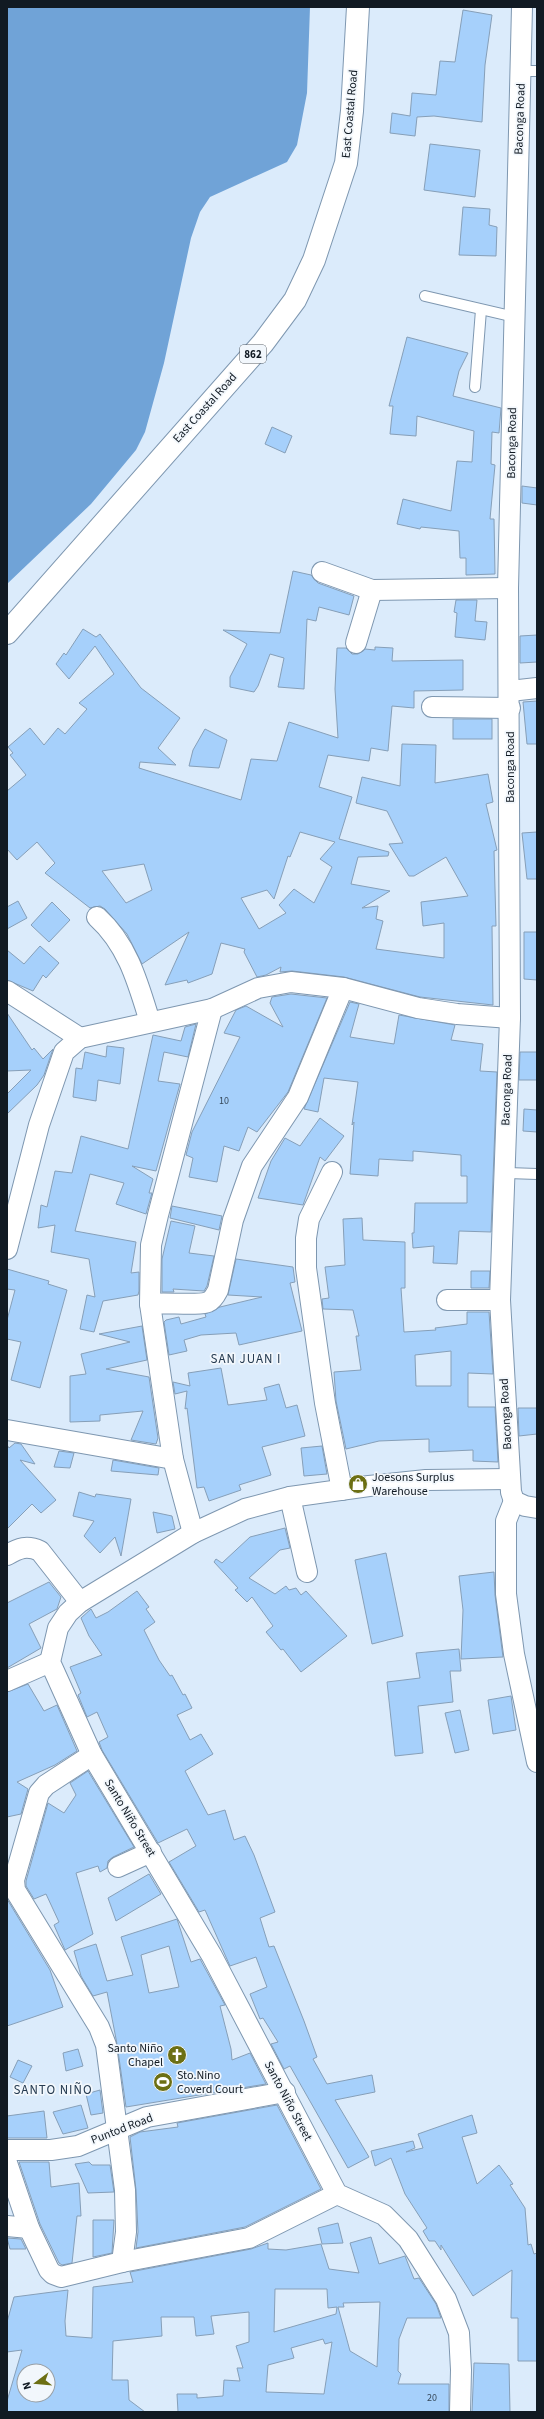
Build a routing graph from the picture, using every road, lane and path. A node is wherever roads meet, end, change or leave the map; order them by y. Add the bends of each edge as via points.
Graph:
1 (358, 7) edge
2 (522, 7) edge
3 (529, 71) edge
4 (425, 296) dead end
5 (481, 310) junction
6 (515, 317) junction
7 (475, 388) dead end
8 (322, 572) dead end
9 (508, 588) junction
10 (372, 590) junction
11 (7, 633) edge
12 (356, 643) dead end
13 (537, 688) edge
14 (510, 700) junction
15 (432, 707) dead end
16 (97, 917) dead end
17 (343, 988) junction
18 (7, 991) edge
19 (212, 1010) junction
20 (510, 1018) junction
21 (150, 1022) junction
22 (80, 1038) junction
23 (332, 1172) dead end
24 (504, 1173) junction
25 (537, 1174) edge
26 (7, 1249) edge
27 (447, 1300) dead end
28 (500, 1300) junction
29 (150, 1304) junction
30 (7, 1430) edge
31 (173, 1459) junction
32 (509, 1479) junction
33 (342, 1490) junction
34 (290, 1497) junction
35 (514, 1501) junction
36 (537, 1508) edge
37 (193, 1533) junction
38 (7, 1556) edge
39 (307, 1572) dead end
40 (80, 1602) junction
41 (50, 1662) junction
42 (7, 1681) edge
43 (92, 1755) junction
44 (537, 1762) edge
45 (151, 1852) junction
46 (118, 1867) dead end
47 (285, 2092) junction
48 (116, 2130) junction
49 (7, 2150) edge
50 (7, 2163) edge
51 (337, 2194) junction
52 (7, 2226) edge
53 (29, 2228) junction
54 (122, 2262) junction
55 (460, 2412) edge

1 - 11 main road, East Coastal Road / 862 via 346,163 314,260 295,300 263,343
2 - 3 street, Baconga Road
3 - 6 street, Baconga Road
4 - 5 lane
5 - 6 lane
5 - 7 lane
6 - 9 street, Baconga Road
8 - 10 street
9 - 10 street
9 - 14 street, Baconga Road
10 - 12 street
13 - 14 street
14 - 15 street
14 - 20 street, Baconga Road
16 - 21 street via 111,930 126,953 137,977
17 - 19 street via 291,982 273,984 241,995
17 - 20 street via 418,1008
17 - 29 street via 298,1096 252,1166 233,1220 218,1290 214,1297 199,1304
18 - 22 street
19 - 21 street
19 - 29 street via 151,1245
20 - 24 street, Baconga Road
21 - 22 street
22 - 26 street via 64,1052 39,1125
23 - 33 street via 309,1219 306,1268 325,1403
24 - 25 lane
24 - 28 street, Baconga Road
27 - 28 street
28 - 32 street, Baconga Road
29 - 31 street
30 - 31 street
31 - 37 street
32 - 33 street via 426,1480
32 - 35 street, Baconga Road
33 - 34 street
34 - 37 street via 245,1509
34 - 39 street
35 - 36 street
35 - 44 street via 506,1521 506,1594 517,1667
37 - 40 street
38 - 40 street via 20,1548 31,1546 40,1551
40 - 41 street via 68,1613 58,1628
41 - 42 street
41 - 43 street, Santo Niño Street
43 - 45 street, Santo Niño Street
43 - 48 street via 46,1785 39,1793 17,1868 15,1890 99,2027 107,2052
45 - 46 street
45 - 47 street, Santo Niño Street via 212,1956
47 - 48 street, Puntod Road via 148,2117
47 - 51 street, Santo Niño Street
48 - 49 street, Puntod Road via 78,2146 51,2150
48 - 54 street via 125,2190 126,2232
50 - 53 street
51 - 54 street via 249,2238
51 - 55 street via 384,2215 408,2239 446,2299 459,2333
52 - 53 street
53 - 54 street via 50,2270 58,2276

